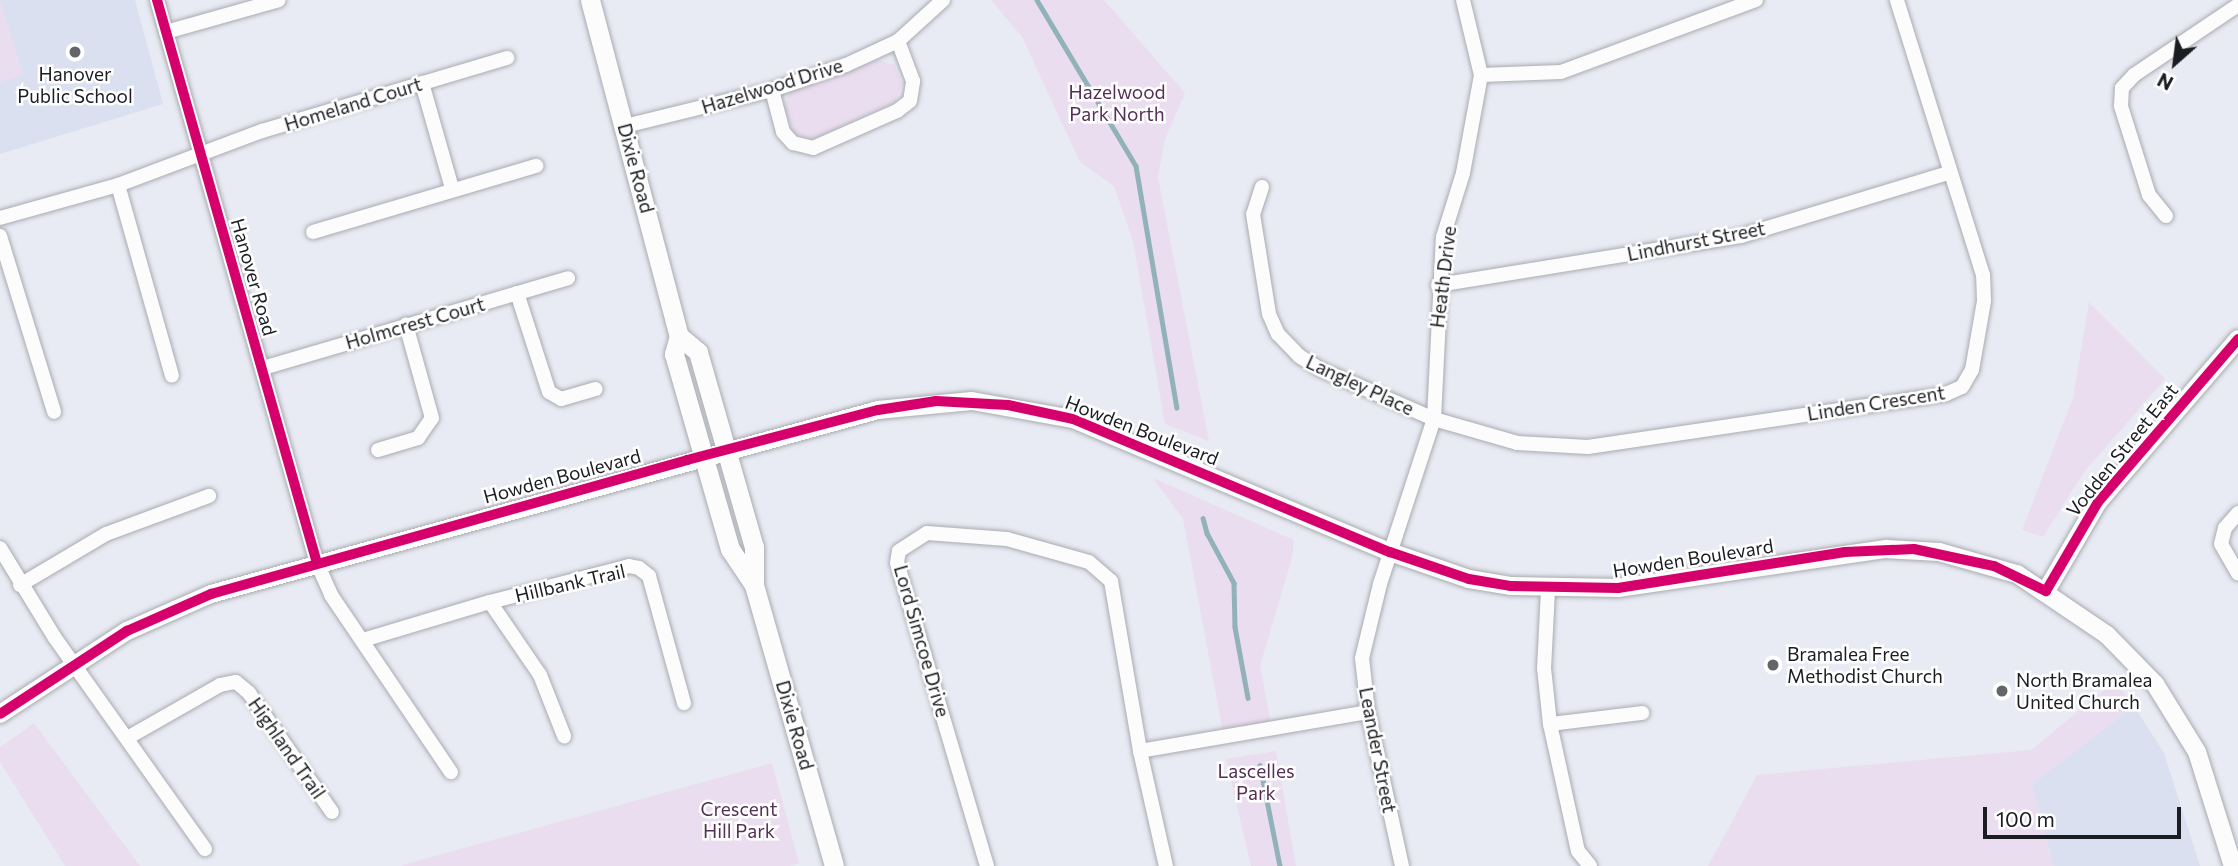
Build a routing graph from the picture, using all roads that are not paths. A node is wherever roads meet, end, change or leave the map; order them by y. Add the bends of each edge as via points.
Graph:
1 (157, 0) edge
2 (279, 0) edge
3 (590, 0) edge
4 (943, 0) edge
5 (1463, 0) edge
6 (1756, 0) edge
7 (1897, 0) edge
8 (2238, 5) edge
9 (166, 32) junction
10 (898, 41) junction
11 (507, 58) dead end
12 (1481, 75) junction
13 (422, 83) junction
14 (772, 90) junction
15 (625, 126) junction
16 (201, 155) junction
17 (536, 166) dead end
18 (1948, 173) junction
19 (118, 185) junction
20 (1262, 187) dead end
21 (452, 188) junction
22 (2166, 216) dead end
23 (0, 218) edge
24 (313, 232) dead end
25 (0, 236) edge
26 (568, 278) dead end
27 (1438, 285) junction
28 (517, 293) junction
29 (406, 325) junction
30 (679, 336) junction
31 (2238, 339) edge
32 (263, 368) junction
33 (172, 376) dead end
34 (596, 389) dead end
35 (54, 412) dead end
36 (1434, 419) junction
37 (378, 450) dead end
38 (726, 450) junction
39 (703, 456) junction
40 (209, 495) dead end
41 (2238, 513) edge
42 (0, 548) edge
43 (1390, 552) junction
44 (317, 563) junction
45 (2238, 573) edge
46 (20, 585) junction
47 (754, 585) junction
48 (1548, 590) junction
49 (2046, 591) junction
50 (489, 602) junction
51 (363, 640) junction
52 (74, 663) junction
53 (684, 703) dead end
54 (1368, 712) junction
55 (1642, 713) dead end
56 (0, 714) edge
57 (1550, 724) junction
58 (564, 736) dead end
59 (129, 737) junction
60 (1140, 751) junction
61 (451, 772) dead end
62 (332, 812) dead end
63 (205, 849) dead end
64 (834, 866) edge
65 (987, 866) edge
66 (1166, 866) edge
67 (1402, 866) edge
68 (1590, 866) edge
69 (2232, 866) edge

1 - 9 street, Hanover Road
2 - 9 street
3 - 15 main road, Dixie Road
4 - 10 street, Hazelwood Drive
5 - 12 street, Heath Drive
6 - 12 street via 1561,72
7 - 18 street, Linden Crescent
8 - 22 street via 2134,75 2122,88 2121,106 2149,195
9 - 16 street, Hanover Road
10 - 14 street, Hazelwood Drive
10 - 14 street via 913,81 910,101 813,148 793,144 783,132
11 - 13 street, Homeland Court
12 - 27 street, Heath Drive via 1463,173 1443,237
13 - 16 street, Homeland Court via 262,131
13 - 21 street
14 - 15 street, Hazelwood Drive
15 - 30 main road, Dixie Road
16 - 19 street, Homeland Court
16 - 32 street, Hanover Road
17 - 21 street
18 - 27 street, Lindhurst Street via 1741,236
18 - 36 street, Linden Crescent via 1983,275 1984,301 1972,370 1962,387 1946,394 1588,447 1517,443
19 - 23 street, Homeland Court
19 - 33 street
20 - 36 street, Langley Place via 1253,215 1269,314 1278,334 1320,369
21 - 24 street
25 - 35 street
26 - 28 street, Holmcrest Court
27 - 36 street, Heath Drive
28 - 29 street, Holmcrest Court
28 - 34 street via 549,392 561,398
29 - 32 street, Holmcrest Court
29 - 37 street via 432,418 418,438
30 - 38 main road, Dixie Road via 698,352
30 - 39 main road, Dixie Road via 674,354
31 - 49 street, Vodden Street East via 2098,502
32 - 44 street, Hanover Road
36 - 43 street, Heath Drive
38 - 39 street, Howden Boulevard
38 - 43 street, Howden Boulevard via 905,405 972,401 1008,405 1101,428
38 - 47 main road, Dixie Road via 754,547
39 - 44 street, Howden Boulevard
39 - 47 main road, Dixie Road via 730,549
40 - 46 street via 106,534
41 - 45 street via 2225,528 2221,544
42 - 46 street
43 - 48 street, Howden Boulevard via 1469,579
43 - 54 street, Leander Street via 1362,658
44 - 51 street, Hanover Road via 331,595
44 - 52 street, Howden Boulevard via 171,610
46 - 52 street
47 - 64 main road, Dixie Road
48 - 49 street, Howden Boulevard via 1618,588 1845,552 1914,549 1994,566
48 - 57 street via 1544,668
49 - 69 street, Howden Boulevard via 2129,654 2180,720 2197,752
50 - 51 street, Hillbank Trail
50 - 53 street, Hillbank Trail via 629,566 639,568 649,576
50 - 58 street via 540,675
51 - 61 street, Hanover Road
52 - 56 street, Howden Boulevard
52 - 59 street
54 - 60 street
54 - 67 street, Leander Street
55 - 57 street
57 - 68 street via 1578,850
59 - 62 street, Highland Trail via 219,685 236,682 249,693
59 - 63 street
60 - 65 street, Lord Simcoe Drive via 1111,582 1089,562 1007,539 928,533 899,551 897,563
60 - 66 street, Lord Simcoe Drive

